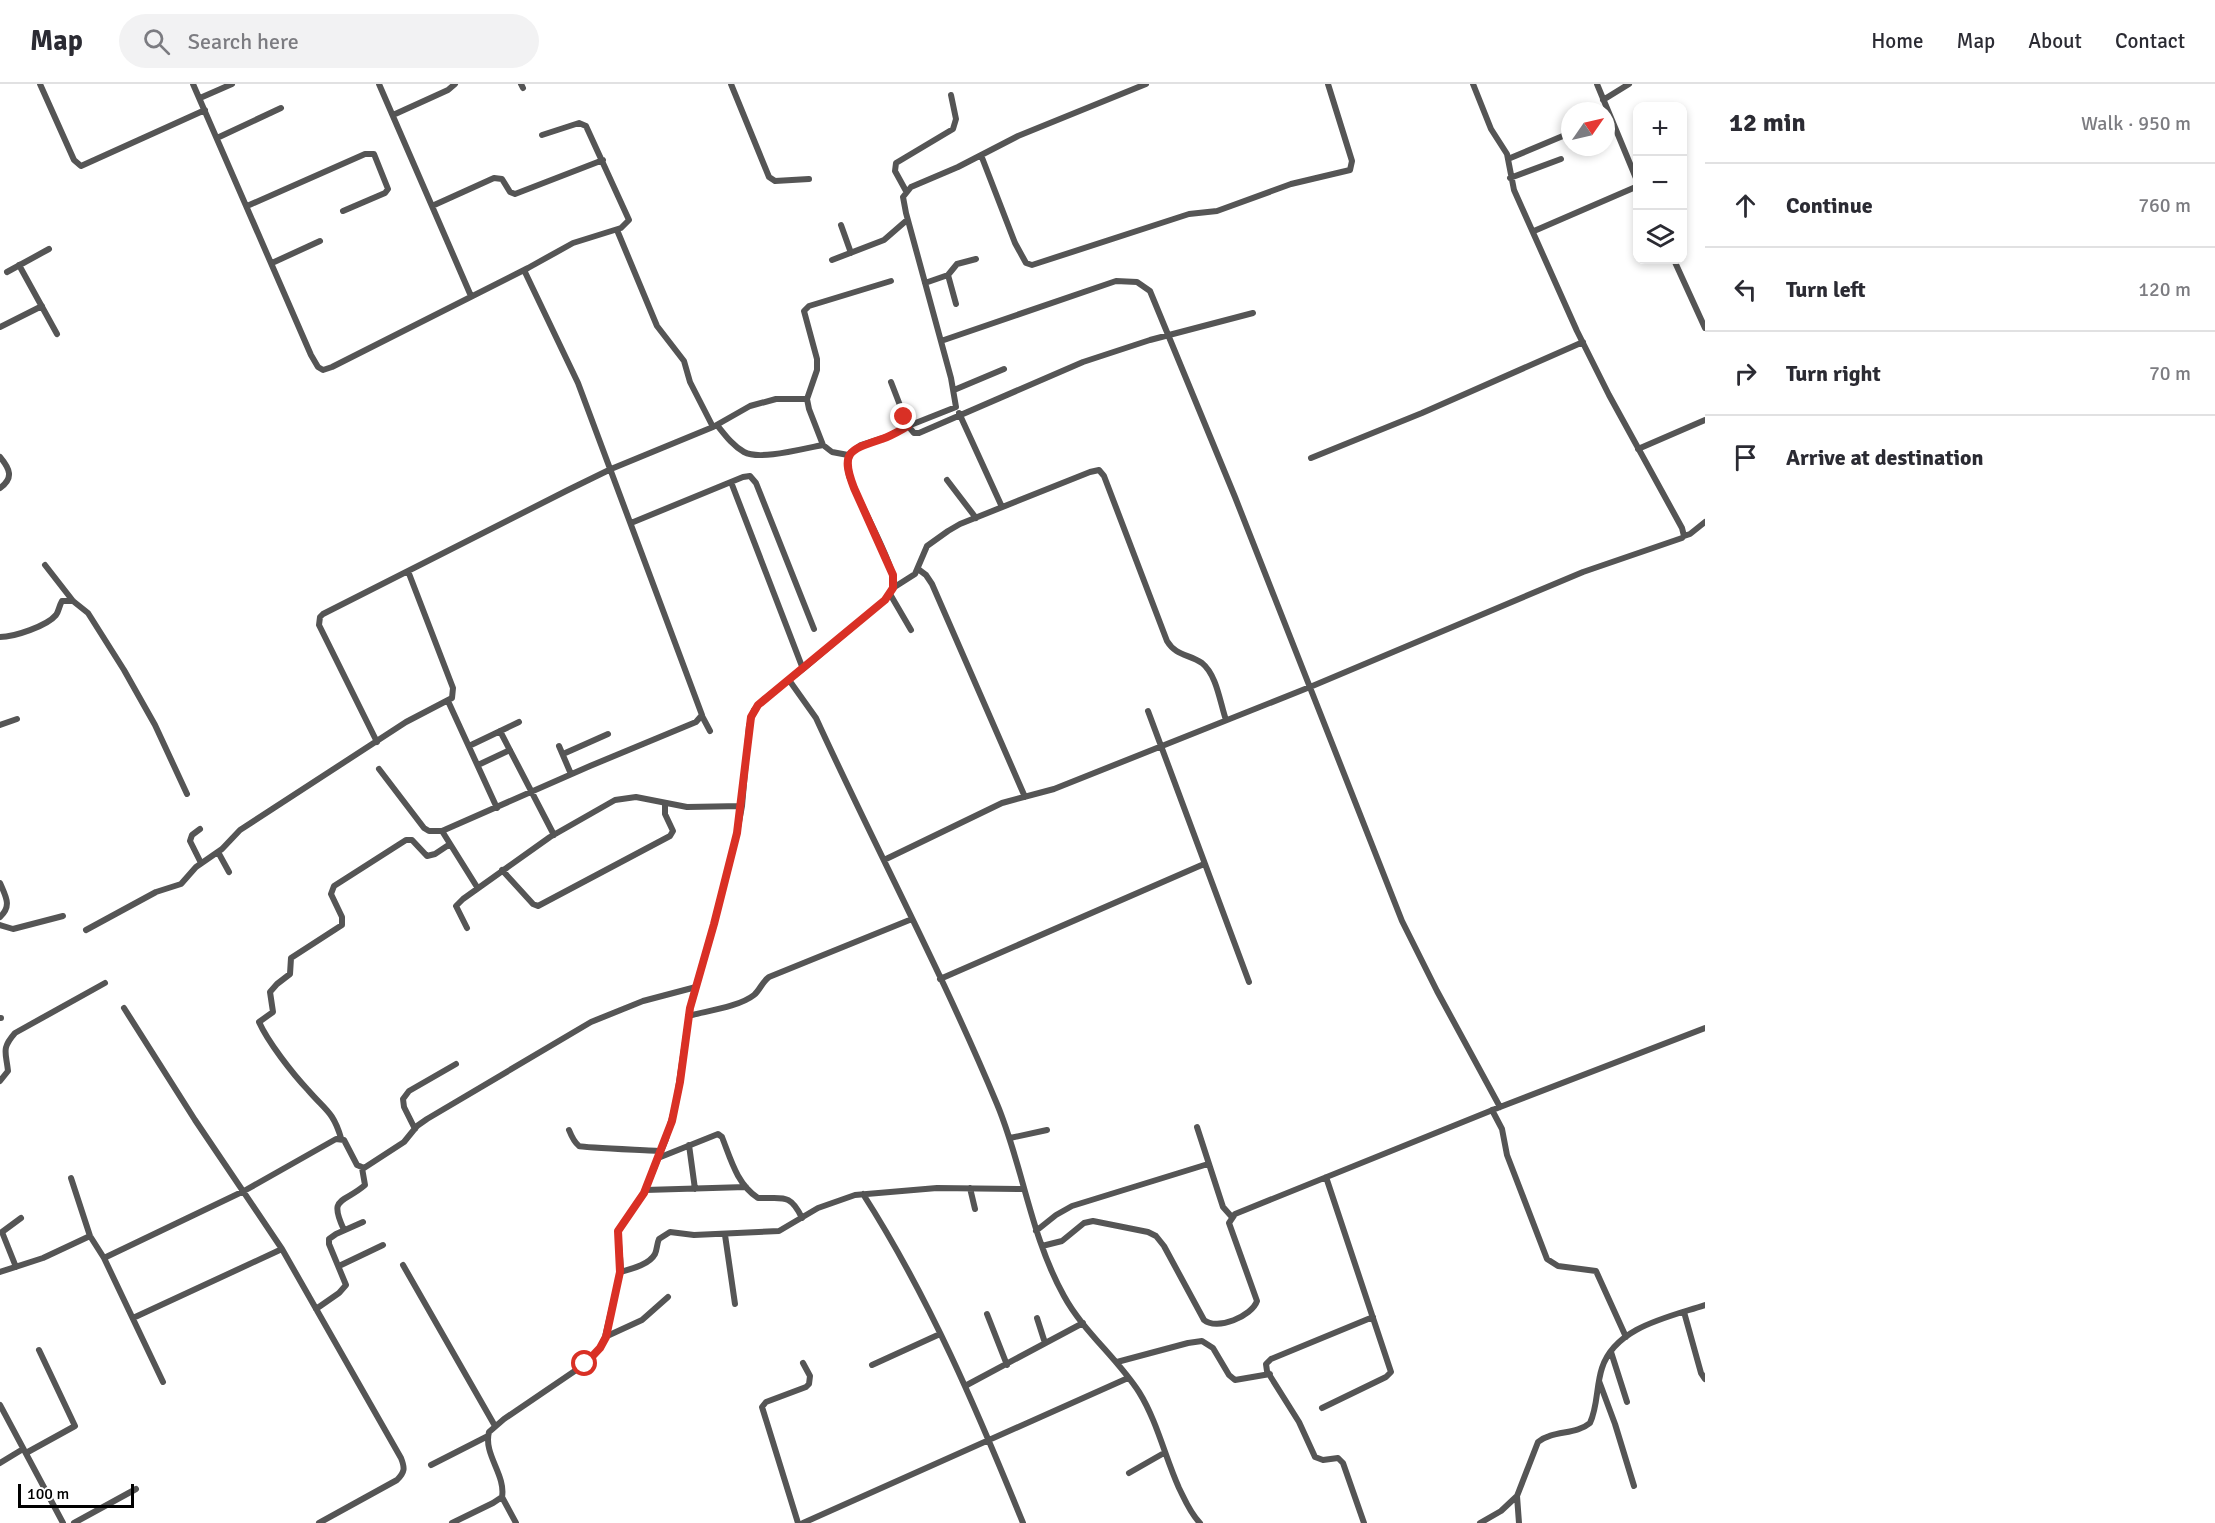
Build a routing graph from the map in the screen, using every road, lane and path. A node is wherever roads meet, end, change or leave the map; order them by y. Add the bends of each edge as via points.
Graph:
1 (40, 84) edge
2 (193, 84) edge
3 (232, 84) edge
4 (380, 84) edge
5 (455, 84) edge
6 (731, 84) edge
7 (1146, 84) edge
8 (1328, 84) edge
9 (1473, 84) edge
10 (1597, 84) edge
11 (1629, 84) edge
12 (951, 95) dead end
13 (200, 98) junction
14 (1603, 100) joint
15 (281, 108) dead end
16 (205, 110) junction
17 (393, 115) junction
18 (1615, 132) edge
19 (542, 135) dead end
20 (1561, 137) edge
21 (217, 138) junction
22 (981, 155) junction
23 (1508, 159) junction
24 (1561, 159) dead end
25 (603, 160) junction
26 (1633, 173) edge
27 (1510, 178) junction
28 (809, 179) dead end
29 (1633, 186) edge
30 (906, 191) junction
31 (247, 206) junction
32 (432, 206) junction
33 (343, 211) dead end
34 (908, 220) junction
35 (841, 225) dead end
36 (617, 230) junction
37 (1534, 231) junction
38 (320, 241) dead end
39 (49, 249) dead end
40 (851, 253) junction
41 (976, 259) dead end
42 (832, 260) dead end
43 (272, 263) junction
44 (1676, 264) edge
45 (19, 265) junction
46 (524, 270) junction
47 (7, 272) dead end
48 (948, 275) junction
49 (891, 281) dead end
50 (925, 283) junction
51 (471, 296) junction
52 (956, 304) dead end
53 (42, 306) junction
54 (1252, 313) dead end
55 (0, 327) edge
56 (1705, 328) edge
57 (57, 334) dead end
58 (1168, 335) junction
59 (941, 341) junction
60 (1582, 342) junction
61 (1004, 369) dead end
62 (891, 382) dead end
63 (954, 390) junction
64 (807, 399) junction
65 (956, 408) junction
66 (961, 416) junction
67 (1705, 420) edge
68 (715, 426) junction
69 (908, 426) junction
70 (824, 445) junction
71 (1638, 449) junction
72 (848, 455) junction
73 (0, 457) edge
74 (1311, 458) dead end
75 (610, 469) junction
76 (947, 480) dead end
77 (731, 482) junction
78 (0, 488) edge
79 (1002, 507) junction
80 (976, 518) junction
81 (1705, 522) edge
82 (631, 523) junction
83 (1684, 536) junction
84 (45, 565) dead end
85 (918, 569) junction
86 (408, 571) junction
87 (891, 591) junction
88 (73, 601) junction
89 (814, 629) dead end
90 (911, 630) dead end
91 (0, 637) edge
92 (803, 669) junction
93 (789, 680) junction
94 (1310, 687) junction
95 (448, 700) junction
96 (1148, 711) dead end
97 (702, 715) junction
98 (17, 719) dead end
99 (1226, 720) junction
100 (519, 722) dead end
101 (0, 725) edge
102 (500, 731) junction
103 (710, 731) dead end
104 (608, 734) dead end
105 (377, 742) junction
106 (469, 746) junction
107 (559, 746) dead end
108 (1160, 746) junction
109 (510, 750) junction
110 (563, 754) junction
111 (478, 765) junction
112 (379, 769) dead end
113 (572, 774) junction
114 (531, 792) junction
115 (187, 794) dead end
116 (1025, 797) junction
117 (665, 804) junction
118 (742, 806) junction
119 (497, 808) junction
120 (200, 829) dead end
121 (442, 831) junction
122 (554, 835) junction
123 (450, 844) junction
124 (218, 852) junction
125 (884, 860) junction
126 (201, 863) junction
127 (1204, 864) junction
128 (502, 870) junction
129 (229, 872) dead end
130 (0, 884) edge
131 (477, 887) junction
132 (63, 916) dead end
133 (0, 917) edge
134 (912, 919) junction
135 (0, 925) edge
136 (467, 928) dead end
137 (86, 930) dead end
138 (940, 979) junction
139 (1249, 982) dead end
140 (105, 983) dead end
141 (696, 987) junction
142 (124, 1008) dead end
143 (688, 1016) junction
144 (1705, 1028) edge
145 (456, 1064) dead end
146 (0, 1081) edge
147 (1500, 1107) junction
148 (1492, 1110) junction
149 (1197, 1127) dead end
150 (415, 1128) junction
151 (568, 1130) dead end
152 (1047, 1130) dead end
153 (341, 1138) junction
154 (1010, 1138) junction
155 (689, 1145) junction
156 (660, 1154) junction
157 (1208, 1164) junction
158 (362, 1168) junction
159 (1326, 1177) junction
160 (71, 1178) dead end
161 (746, 1187) junction
162 (970, 1188) junction
163 (695, 1189) junction
164 (1023, 1189) junction
165 (645, 1190) junction
166 (244, 1191) junction
167 (863, 1194) junction
168 (975, 1209) dead end
169 (1231, 1216) junction
170 (21, 1218) dead end
171 (802, 1218) junction
172 (363, 1222) dead end
173 (344, 1230) junction
174 (1036, 1231) junction
175 (724, 1235) junction
176 (90, 1236) junction
177 (383, 1245) dead end
178 (1042, 1246) junction
179 (282, 1249) junction
180 (104, 1258) junction
181 (403, 1264) dead end
182 (339, 1266) junction
183 (16, 1267) junction
184 (0, 1272) edge
185 (620, 1272) junction
186 (668, 1297) dead end
187 (735, 1304) dead end
188 (1705, 1305) edge
189 (316, 1309) junction
190 (1684, 1312) junction
191 (987, 1314) dead end
192 (1373, 1317) junction
193 (133, 1318) junction
194 (1036, 1318) dead end
195 (1083, 1323) junction
196 (940, 1334) junction
197 (606, 1337) junction
198 (1626, 1337) junction
199 (1045, 1343) junction
200 (39, 1350) dead end
201 (1611, 1352) junction
202 (1117, 1362) junction
203 (803, 1363) dead end
204 (872, 1365) dead end
205 (1007, 1365) junction
206 (1270, 1374) junction
207 (1128, 1378) junction
208 (1705, 1379) edge
209 (1599, 1381) junction
210 (164, 1383) dead end
211 (965, 1386) junction
212 (1628, 1402) dead end
213 (0, 1405) edge
214 (1322, 1408) dead end
215 (495, 1426) junction
216 (488, 1436) junction
217 (989, 1439) junction
218 (25, 1451) junction
219 (1164, 1453) junction
220 (0, 1463) edge
221 (431, 1466) dead end
222 (1129, 1473) dead end
223 (1634, 1486) dead end
224 (136, 1489) dead end
225 (1517, 1496) junction
226 (502, 1497) junction
227 (63, 1523) edge
228 (74, 1523) edge
229 (319, 1523) edge
230 (452, 1523) edge
231 (516, 1523) edge
232 (801, 1523) edge
233 (1023, 1523) edge
234 (1200, 1523) edge
235 (1364, 1523) edge
236 (1480, 1523) edge
237 (1519, 1523) edge

1 - 16 street via 74,160 81,166
2 - 13 street
3 - 13 street
4 - 17 street
5 - 17 street
6 - 28 street via 769,177 775,181
7 - 22 street via 1042,125
8 - 22 street via 1352,161 1350,170 1298,182 1228,208 1180,217 1032,265 1026,263 1015,243
9 - 23 street
10 - 14 street
11 - 14 street
12 - 30 street via 956,119 953,129 896,163
13 - 16 street
15 - 21 street
16 - 21 street
17 - 32 street
18 - 26 street
19 - 25 street via 584,124
20 - 23 street
21 - 31 street
22 - 30 street
23 - 27 street
24 - 27 street
25 - 32 street via 515,194 502,179 494,178
25 - 36 street via 629,220
27 - 37 street
29 - 37 street
30 - 34 street via 903,203
31 - 33 street via 365,154 374,154 388,189
31 - 43 street
32 - 51 street
34 - 40 street via 884,240
34 - 50 street
35 - 40 street
36 - 46 street via 573,243
36 - 68 street via 653,318 684,361 690,382
37 - 60 street
38 - 43 street
39 - 45 street
40 - 42 street
41 - 48 street via 957,264
43 - 51 street via 311,355 323,370
44 - 56 street
45 - 47 street
45 - 53 street
46 - 51 street
46 - 75 street via 567,358
48 - 50 street
48 - 52 street
49 - 64 street via 804,309 817,359
50 - 59 street
53 - 55 street
53 - 57 street
54 - 58 street
58 - 59 street via 1150,291 1127,280
58 - 66 street via 1083,362
58 - 94 street
59 - 63 street
60 - 71 street
60 - 74 street
61 - 63 street
62 - 69 street
63 - 65 street
64 - 68 street via 758,403
64 - 70 street
65 - 66 street
65 - 69 street
66 - 69 street via 919,433
66 - 79 street
67 - 71 street
68 - 70 street via 743,452 753,455
68 - 75 street
69 - 72 street
70 - 72 street via 832,452
71 - 83 street
72 - 87 street via 849,476 889,566 894,582
73 - 78 street via 10,473 7,483
75 - 82 street
75 - 86 street
76 - 80 street
77 - 82 street
77 - 89 street via 747,476 756,483
77 - 92 street
79 - 80 street
79 - 99 street via 1090,472 1102,472 1167,641 1176,652 1207,668
80 - 85 street via 927,546
81 - 83 street
82 - 97 street
83 - 94 street via 1583,572
84 - 88 street
85 - 87 street
85 - 116 street via 932,584
86 - 95 street via 453,688 454,694
86 - 105 street via 323,614 318,621
87 - 90 street
87 - 92 street
88 - 91 street via 62,602 56,615 37,626
88 - 115 street via 88,612 124,670
92 - 93 street
93 - 118 street via 758,705 751,717
93 - 125 street via 816,718
94 - 99 street
94 - 147 street via 1402,921
95 - 105 street
95 - 106 street
96 - 108 street
97 - 103 street
97 - 113 street via 696,722
98 - 101 street
99 - 108 street
100 - 102 street
102 - 106 street
102 - 109 street
104 - 110 street
105 - 124 street via 240,830
106 - 111 street
107 - 110 street
108 - 116 street via 1047,792
108 - 127 street
109 - 111 street
109 - 114 street
110 - 113 street
111 - 119 street
112 - 121 street via 424,828
113 - 114 street
114 - 119 street
114 - 122 street
116 - 125 street via 1002,803
117 - 118 street
117 - 122 street via 636,797 615,800
117 - 128 street via 673,831 670,836 541,904 533,904
118 - 141 street
119 - 121 street
120 - 126 street via 190,841
121 - 123 street
122 - 128 street
123 - 131 street
123 - 153 street via 428,856 412,840 406,840 334,886 331,894 342,926 291,958 290,974 270,992 273,1012 259,1022 296,1076 333,1116
124 - 126 street
124 - 129 street
125 - 134 street
126 - 137 street via 181,884 156,892
127 - 138 street
127 - 139 street
128 - 131 street
130 - 133 street via 8,904
131 - 136 street via 456,906
132 - 135 street via 13,929
134 - 138 street
134 - 143 street via 769,977 744,1001
138 - 154 street
140 - 146 street via 15,1033 5,1050 8,1071
141 - 143 street
141 - 150 street via 643,1001 591,1022
142 - 166 street
143 - 156 street via 676,1104
144 - 147 street
145 - 150 street via 409,1091 403,1099
147 - 148 street
148 - 159 street
148 - 198 street via 1547,1259 1558,1266 1596,1271
149 - 157 street
150 - 158 street via 404,1142
151 - 156 street via 578,1145 585,1148
152 - 154 street
153 - 158 street
153 - 166 street
154 - 164 street
155 - 156 street
155 - 161 street via 720,1135 736,1175
155 - 163 street
156 - 165 street
157 - 169 street via 1223,1208
157 - 174 street via 1072,1206
158 - 173 street via 365,1185 336,1207
159 - 169 street
159 - 192 street
160 - 176 street
161 - 163 street
161 - 171 street via 758,1198 778,1196 792,1203
162 - 164 street
162 - 167 street
162 - 168 street
163 - 165 street
164 - 174 street
165 - 185 street via 618,1231
166 - 179 street
166 - 180 street
167 - 171 street via 834,1201
167 - 196 street via 905,1261
169 - 178 street via 1234,1240 1257,1301 1250,1311 1217,1325 1204,1320 1153,1233 1089,1221 1062,1241
170 - 183 street via 2,1232
171 - 175 street via 779,1231
172 - 173 street
173 - 182 street via 328,1242
174 - 178 street
175 - 185 street via 666,1233 659,1239 651,1259
175 - 187 street
176 - 180 street
176 - 183 street
177 - 182 street
178 - 195 street via 1063,1294
179 - 189 street
179 - 193 street
180 - 193 street
181 - 215 street
182 - 189 street via 345,1287
183 - 184 street
185 - 197 street
186 - 197 street via 642,1320
188 - 190 street
189 - 229 street via 405,1468 397,1480
190 - 198 street
190 - 208 street
191 - 205 street
192 - 206 street via 1271,1359 1266,1364
192 - 214 street via 1390,1373
193 - 210 street
194 - 199 street
195 - 199 street
195 - 202 street
196 - 204 street
196 - 211 street
197 - 215 street via 585,1364
198 - 201 street
199 - 205 street
200 - 218 street via 75,1426
201 - 209 street
201 - 212 street
202 - 206 street via 1202,1341 1213,1348 1235,1380
202 - 207 street
203 - 232 street via 810,1384 762,1407
205 - 211 street
206 - 235 street via 1315,1457 1341,1460
207 - 217 street
207 - 219 street via 1151,1417
209 - 223 street
209 - 225 street via 1590,1423 1538,1442
211 - 217 street
213 - 218 street
215 - 216 street
216 - 221 street
216 - 226 street
217 - 232 street
217 - 233 street
218 - 220 street
218 - 227 street
219 - 222 street
219 - 234 street
224 - 228 street
225 - 236 street
225 - 237 street
226 - 230 street
226 - 231 street

